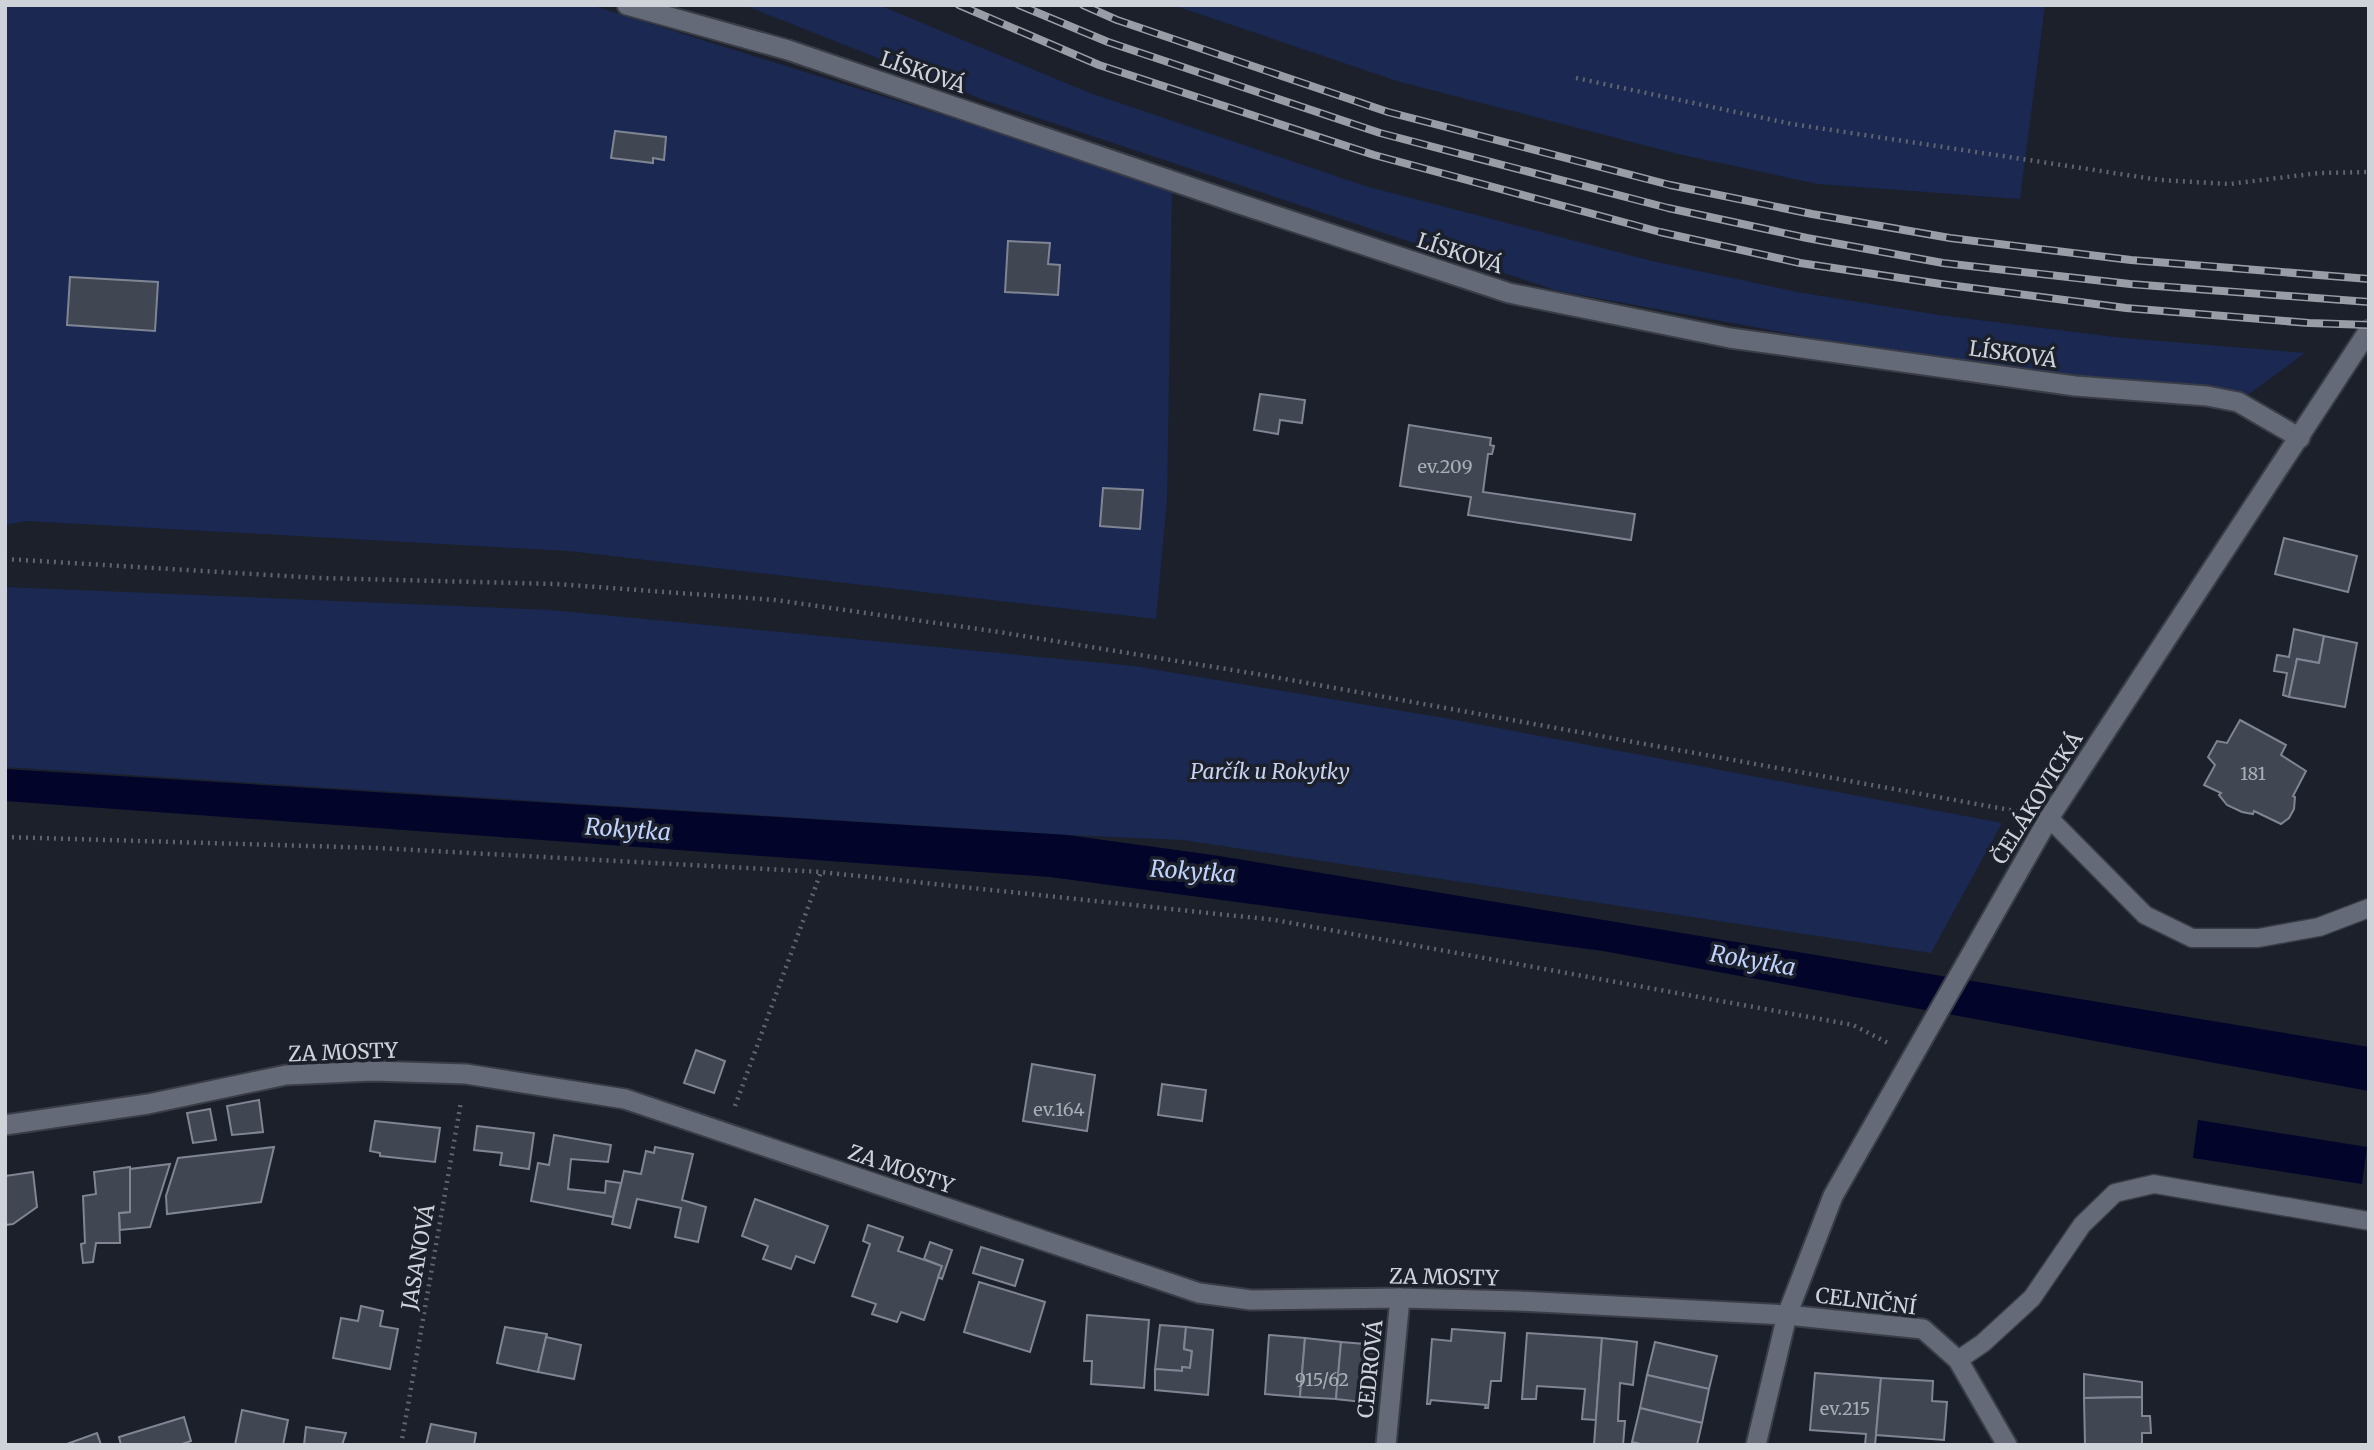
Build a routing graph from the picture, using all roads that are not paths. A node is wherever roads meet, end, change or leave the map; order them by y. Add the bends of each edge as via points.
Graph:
1 (627, 5) edge
2 (2369, 330) edge
3 (2300, 438) junction
4 (2049, 817) junction
5 (2369, 908) edge
6 (5, 1125) edge
7 (2369, 1222) edge
8 (1400, 1298) junction
9 (1787, 1315) junction
10 (1958, 1360) junction
11 (1386, 1445) edge
12 (1756, 1445) edge
13 (2007, 1445) edge

1 - 3 street, LÍSKOVÁ via 788,50 1509,293 1730,338 2075,386 2238,401
2 - 3 street, ČELÁKOVICKÁ
3 - 4 street, ČELÁKOVICKÁ
4 - 5 lane via 2145,915 2192,938 2258,938 2319,928
4 - 9 street, ČELÁKOVICKÁ via 1833,1196
6 - 8 street, ZA MOSTY via 148,1104 286,1075 467,1074 625,1099 1199,1293 1251,1300
7 - 10 lane via 2154,1184 2115,1193 2082,1224 2032,1298
8 - 9 street, ZA MOSTY
8 - 11 street, CEDROVÁ
9 - 10 street, CELNIČNÍ via 1923,1329
9 - 12 street, ČELÁKOVICKÁ
10 - 13 street, CELNIČNÍ

